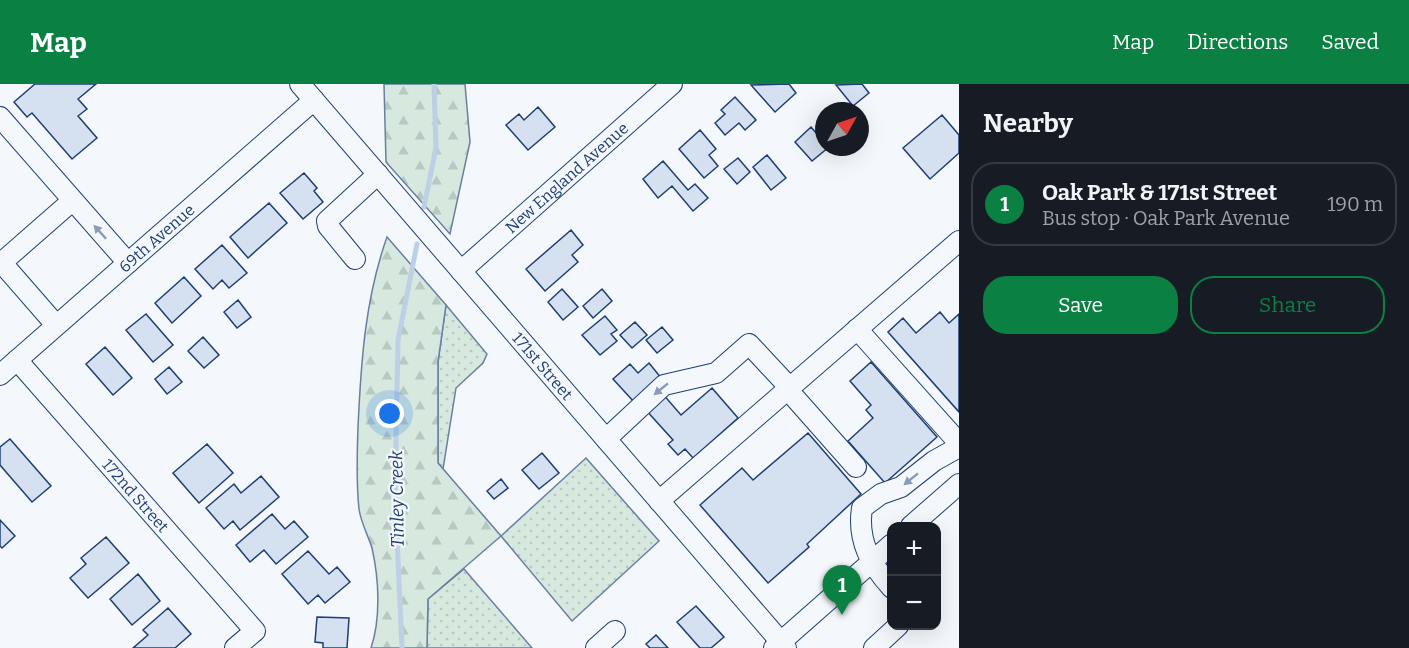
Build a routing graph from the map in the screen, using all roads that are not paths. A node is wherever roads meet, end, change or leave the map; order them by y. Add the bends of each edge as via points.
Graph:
1 (300, 84) edge
2 (672, 84) edge
3 (314, 100) junction
4 (0, 117) edge
5 (378, 174) junction
6 (72, 201) junction
7 (959, 242) edge
8 (355, 259) dead end
9 (1, 263) edge
10 (128, 263) junction
11 (461, 271) junction
12 (56, 325) junction
13 (857, 329) junction
14 (16, 360) junction
15 (0, 375) edge
16 (789, 389) junction
17 (606, 439) junction
18 (959, 445) edge
19 (856, 467) dead end
20 (959, 484) edge
21 (659, 501) junction
22 (916, 522) edge
23 (887, 548) edge
24 (870, 563) junction
25 (887, 583) edge
26 (894, 630) edge
27 (615, 631) dead end
28 (780, 646) edge
29 (235, 648) edge
30 (596, 648) edge
31 (874, 648) edge

1 - 3 street, 171st Street
2 - 11 street, New England Avenue
3 - 5 street, 171st Street
3 - 10 street, 69th Avenue
4 - 6 street
5 - 8 street via 327,222
5 - 11 street, 171st Street
6 - 9 street
10 -> 6 street
7 - 13 street
9 - 12 street
10 - 12 street, 69th Avenue
11 - 17 street, 171st Street
12 - 14 street, 69th Avenue
13 - 16 street
13 - 18 street
14 - 15 street, 69th Avenue
14 - 29 street, 172nd Street via 255,631
16 -> 17 street via 749,344 716,372 664,385
16 - 19 street
16 - 21 street
17 - 21 street, 171st Street
18 -> 24 street via 901,487 881,494 862,508 860,523
20 - 22 street
21 - 28 street, 171st Street
23 - 24 street
24 - 25 street
24 - 28 street
26 - 31 street
27 - 30 street

